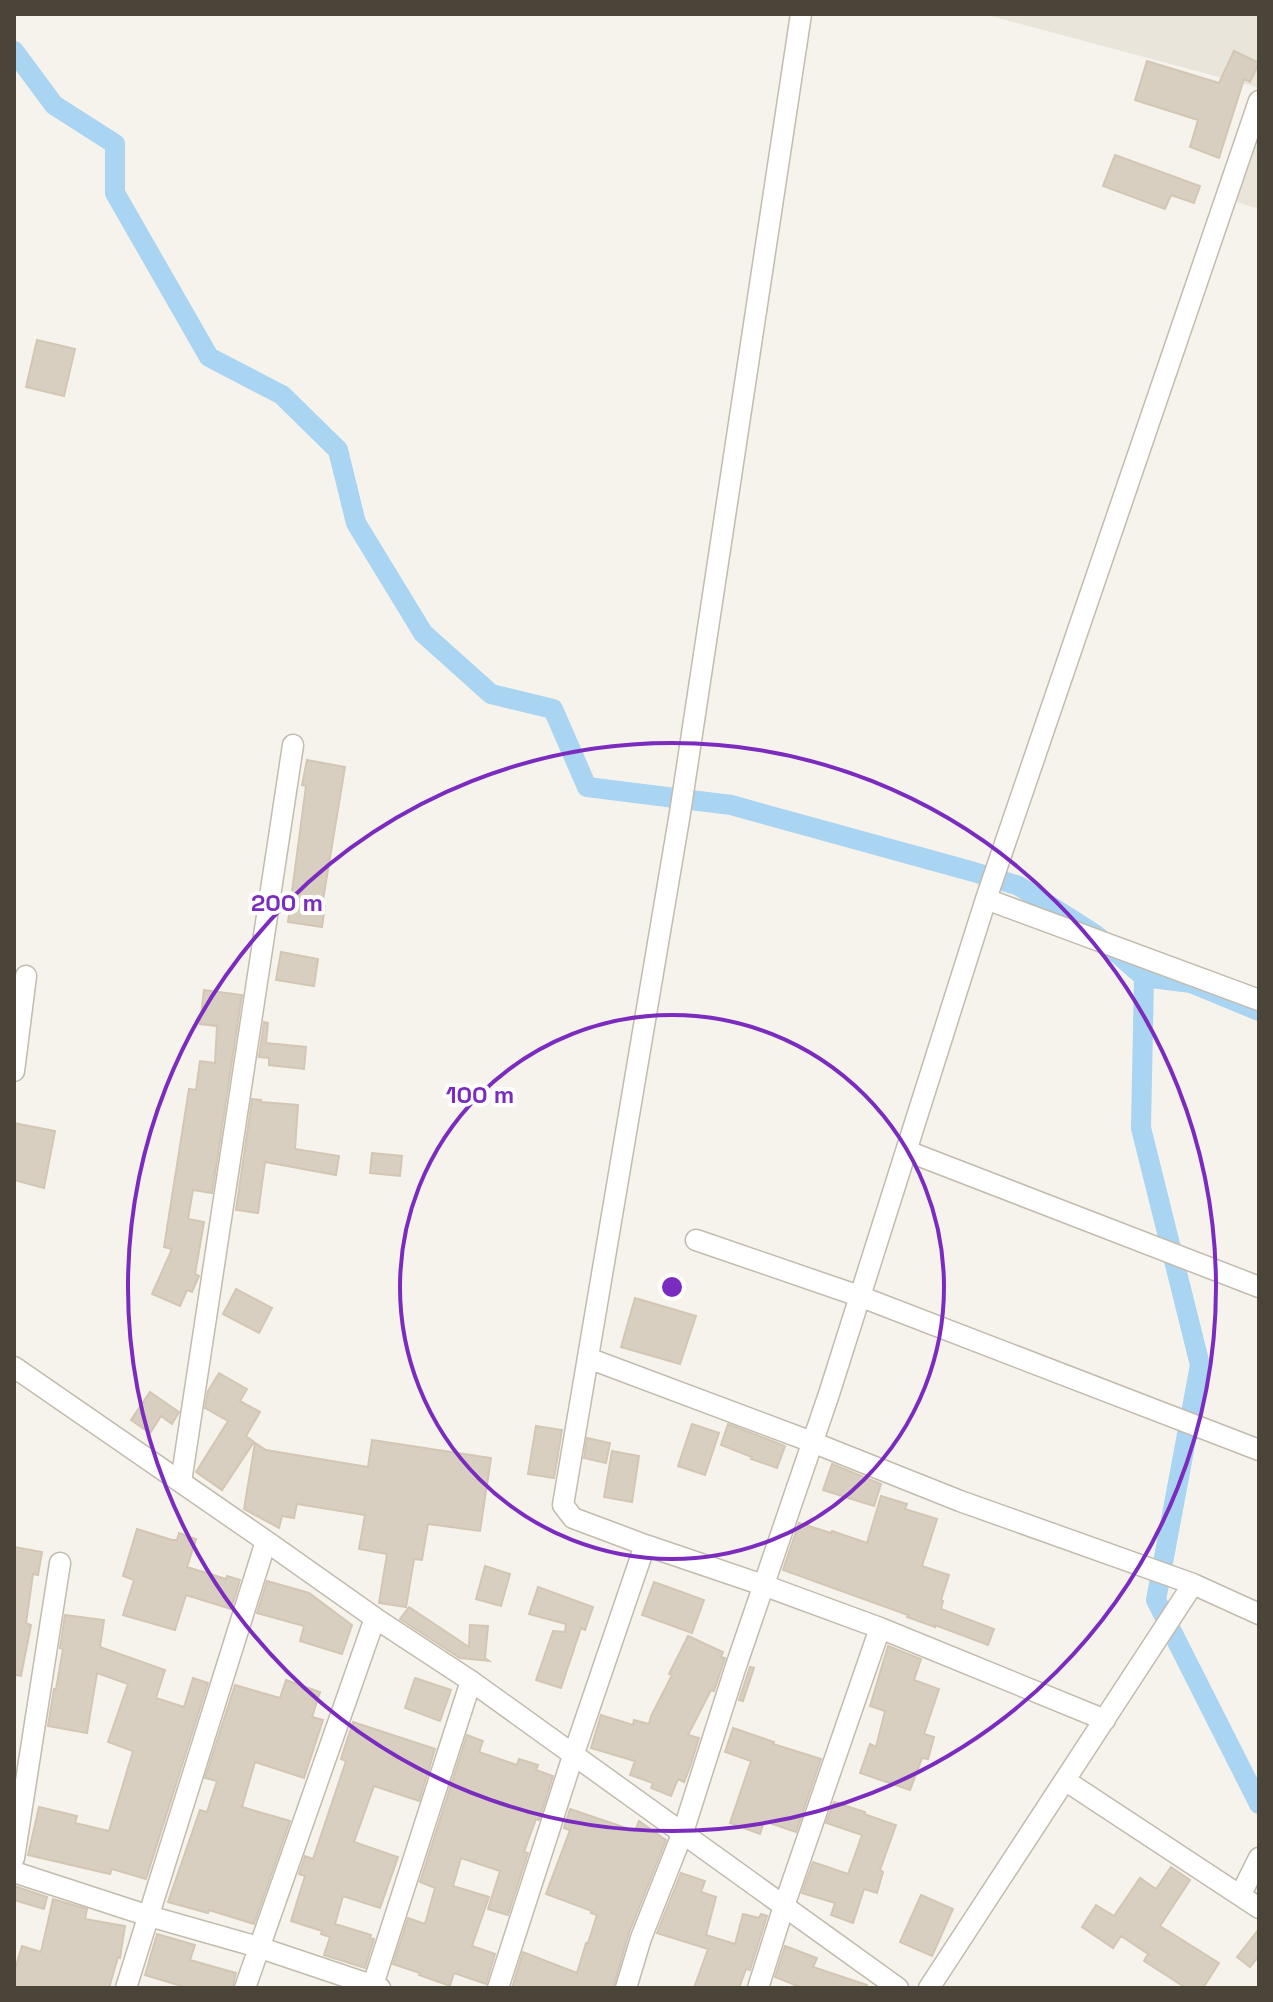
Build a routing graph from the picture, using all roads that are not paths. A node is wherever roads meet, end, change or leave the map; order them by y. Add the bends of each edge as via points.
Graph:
1 (801, 14) edge
2 (1259, 101) edge
3 (293, 745) dead end
4 (986, 899) junction
5 (26, 976) dead end
6 (1259, 1000) edge
7 (14, 1071) edge
8 (907, 1151) junction
9 (696, 1240) dead end
10 (1259, 1287) edge
11 (859, 1296) junction
12 (588, 1358) junction
13 (14, 1367) edge
14 (812, 1442) junction
15 (1259, 1450) edge
16 (181, 1482) junction
17 (266, 1541) junction
18 (645, 1545) junction
19 (60, 1563) dead end
20 (1193, 1584) junction
21 (763, 1585) junction
22 (1259, 1614) edge
23 (375, 1618) junction
24 (880, 1628) junction
25 (471, 1681) junction
26 (1105, 1720) junction
27 (573, 1756) junction
28 (1066, 1781) junction
29 (683, 1832) junction
30 (14, 1858) edge
31 (1259, 1858) edge
32 (14, 1872) edge
33 (1241, 1894) junction
34 (784, 1906) junction
35 (1259, 1908) edge
36 (149, 1916) junction
37 (258, 1947) junction
38 (375, 1987) edge
39 (126, 1988) edge
40 (245, 1988) edge
41 (498, 1988) edge
42 (626, 1988) edge
43 (758, 1988) edge
44 (898, 1988) edge
45 (929, 1988) edge

1 - 12 street via 680,813
2 - 4 street
3 - 16 street
4 - 6 street
4 - 8 street
5 - 7 street
8 - 10 street
8 - 11 street
9 - 11 street
11 - 14 street
11 - 15 street
12 - 14 street
12 - 18 street via 563,1505 573,1518
13 - 16 street
14 - 20 street
14 - 21 street
16 - 17 street
17 - 23 street
17 - 36 street
18 - 21 street
18 - 27 street
19 - 30 street
20 - 22 street
20 - 26 street
21 - 24 street
21 - 29 street
23 - 25 street
23 - 37 street
24 - 26 street
24 - 34 street
25 - 27 street
25 - 38 street
26 - 28 street
27 - 29 street
27 - 41 street
28 - 33 street
28 - 45 street
29 - 34 street
29 - 42 street
31 - 33 street
32 - 36 street
33 - 35 street
34 - 43 street
34 - 44 street
36 - 37 street
36 - 39 street
37 - 38 street
37 - 40 street

